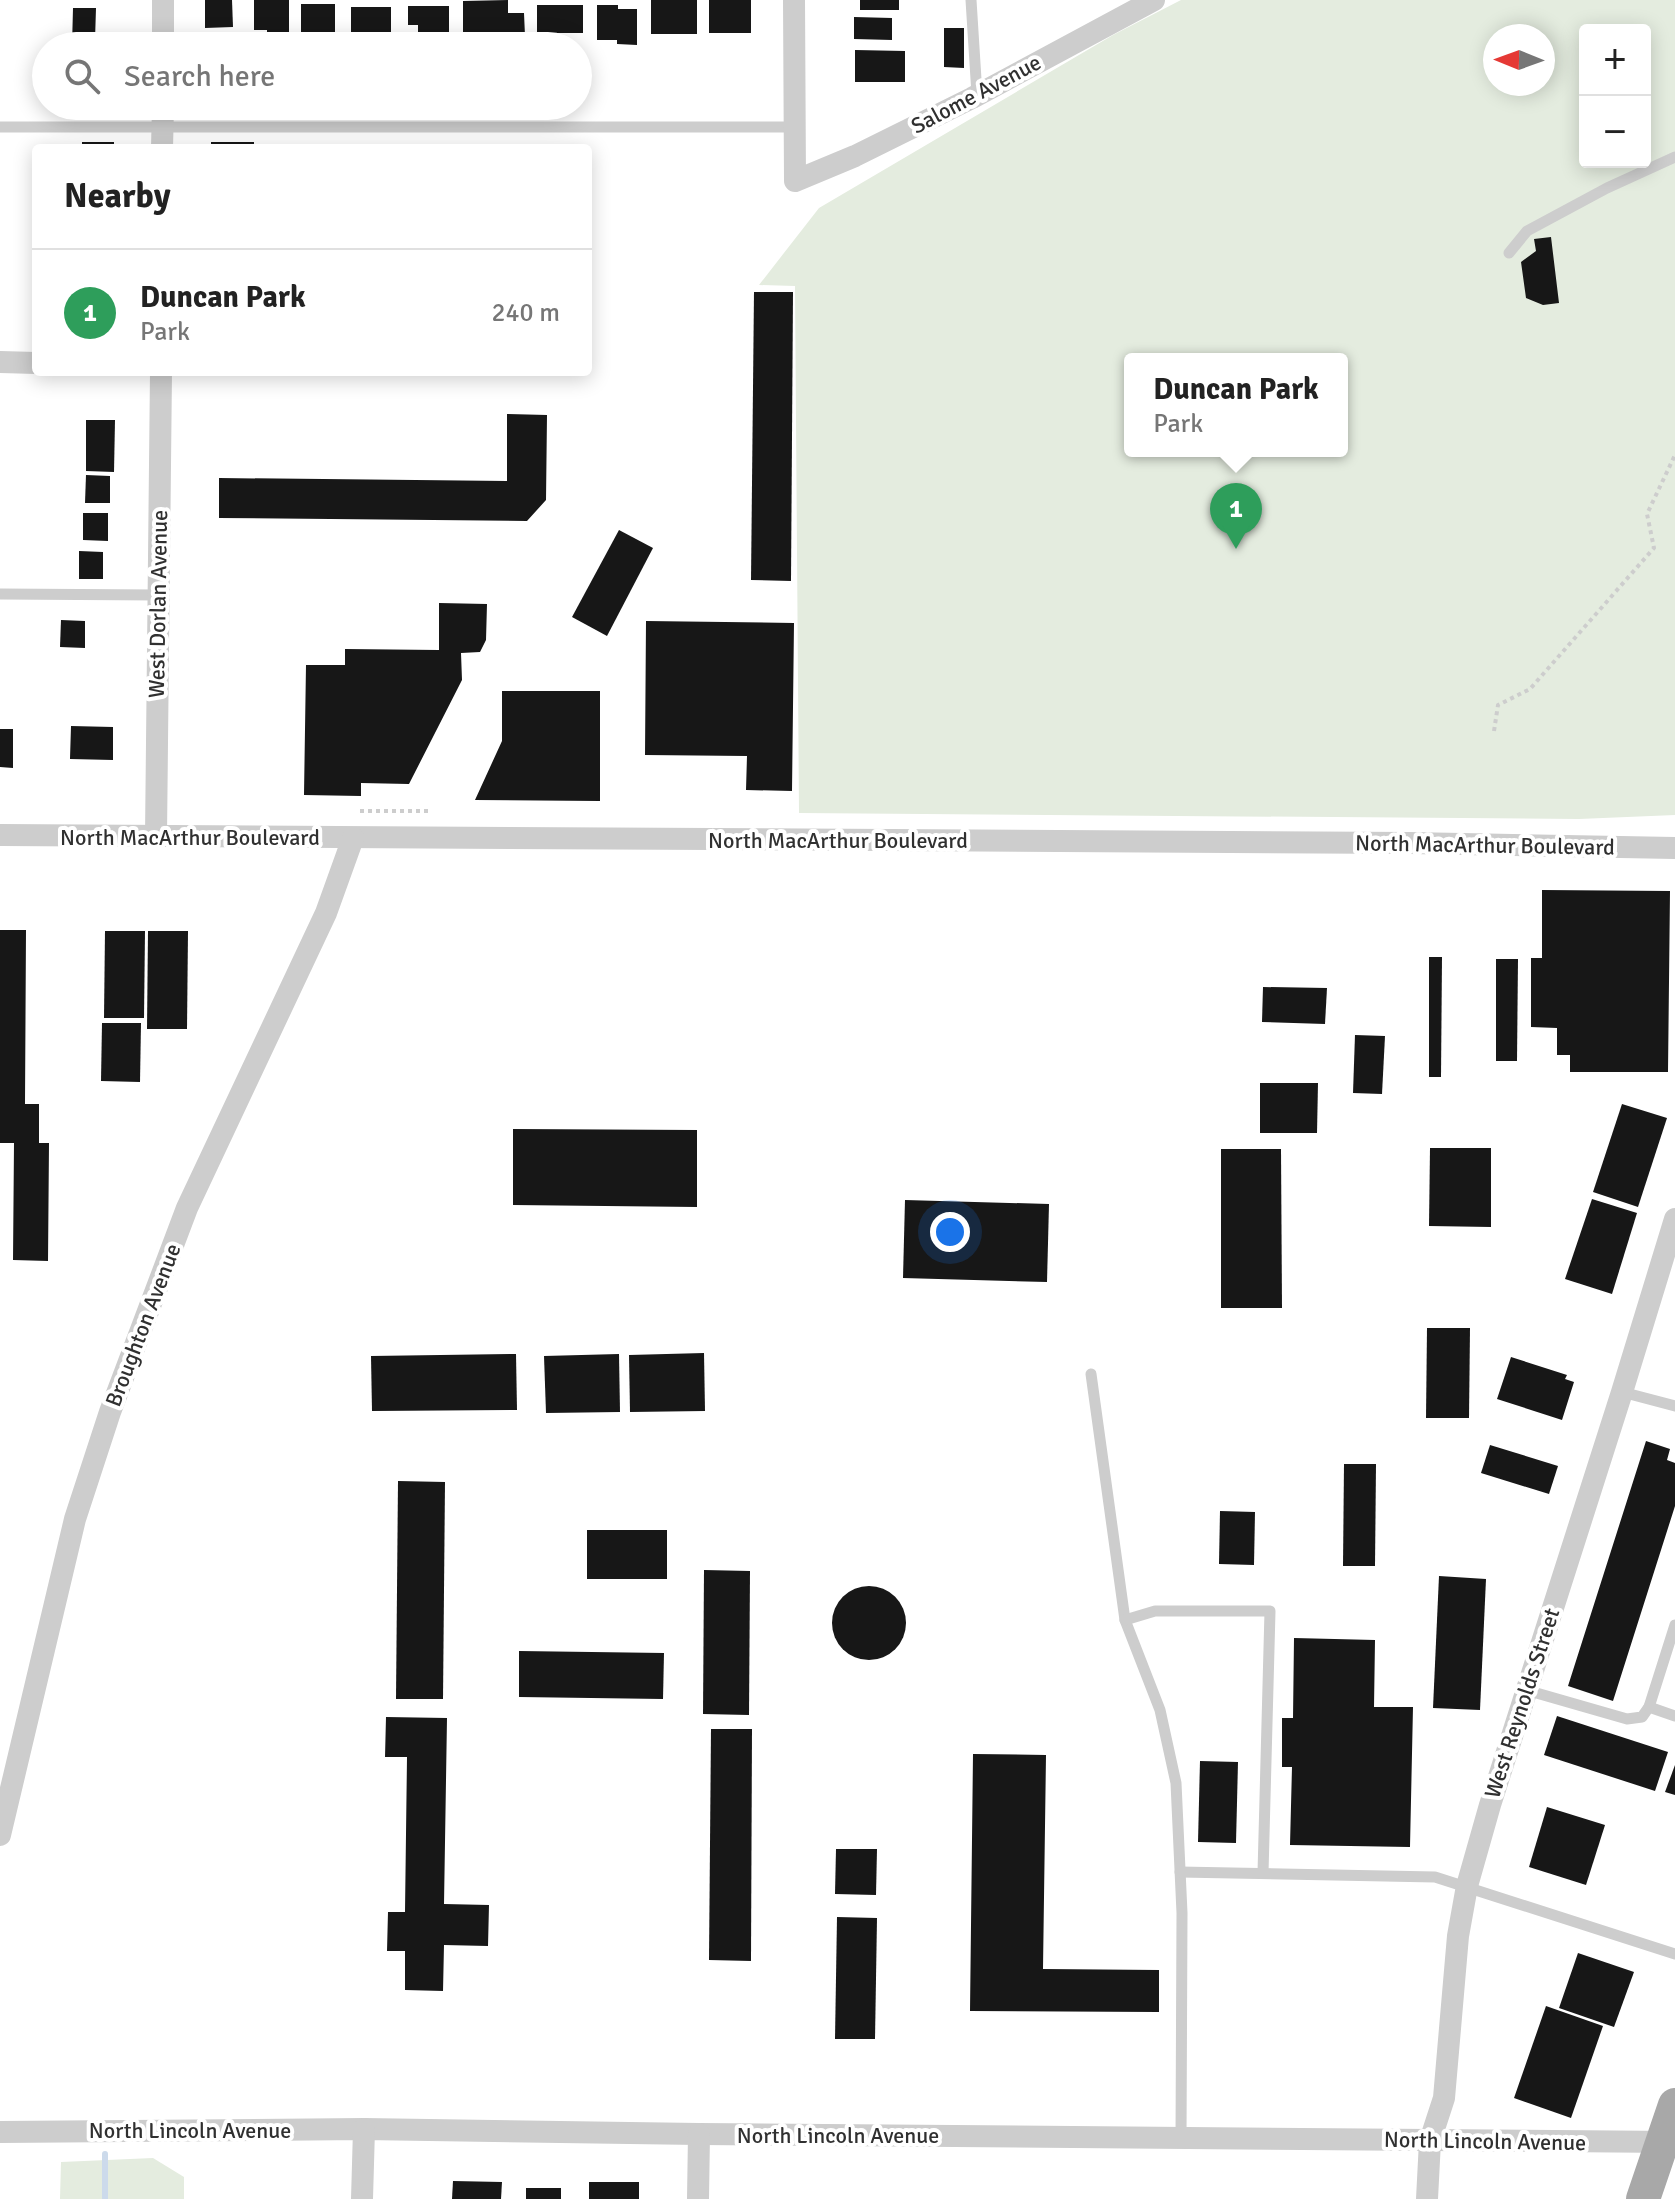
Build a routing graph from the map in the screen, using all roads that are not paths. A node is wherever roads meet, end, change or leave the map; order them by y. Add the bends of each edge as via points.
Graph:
1 (163, 0) edge
2 (794, 0) edge
3 (971, 0) edge
4 (1154, 0) edge
5 (1132, 5) edge
6 (163, 32) edge
7 (977, 95) junction
8 (0, 127) edge
9 (163, 127) edge
10 (795, 127) junction
11 (1675, 157) edge
12 (1509, 253) dead end
13 (0, 362) edge
14 (32, 363) edge
15 (161, 376) edge
16 (0, 594) edge
17 (158, 595) junction
18 (0, 835) edge
19 (156, 836) junction
20 (353, 838) junction
21 (1675, 848) edge
22 (1675, 1219) edge
23 (1091, 1374) dead end
24 (1622, 1392) junction
25 (1675, 1406) edge
26 (1125, 1620) junction
27 (1675, 1625) edge
28 (1526, 1690) junction
29 (1649, 1707) junction
30 (1675, 1716) edge
31 (0, 1835) edge
32 (1180, 1872) junction
33 (1263, 1873) junction
34 (1467, 1886) junction
35 (1675, 1954) edge
36 (1675, 2105) edge
37 (4, 2128) edge
38 (364, 2129) junction
39 (699, 2134) junction
40 (1181, 2138) junction
41 (1430, 2141) junction
42 (1668, 2142) edge
43 (362, 2199) edge
44 (698, 2199) edge
45 (1427, 2199) edge
46 (1643, 2199) edge

1 - 6 street
2 - 10 street
3 - 7 lane
4 - 5 street, Salome Avenue
5 - 7 street, Salome Avenue
7 - 10 street, Salome Avenue via 795,181
8 - 9 lane
9 - 10 lane
11 - 12 lane via 1527,231
13 - 14 street
15 - 17 street, West Dorlan Avenue
16 - 17 lane
17 - 19 street, West Dorlan Avenue
18 - 19 street, North MacArthur Boulevard
19 - 20 street, North MacArthur Boulevard
20 - 21 street, North MacArthur Boulevard
20 - 31 street, Broughton Avenue via 326,913 187,1208 110,1412 75,1519
22 - 24 street, West Reynolds Street
23 - 26 lane
24 - 25 lane
24 - 28 street, West Reynolds Street
26 - 32 lane via 1160,1710 1176,1783
26 - 33 lane via 1155,1611 1270,1611
27 - 29 lane
28 - 29 lane via 1627,1719 1642,1717
28 - 34 street, West Reynolds Street
29 - 30 lane
32 - 33 lane
32 - 40 lane
33 - 34 lane via 1435,1877
34 - 35 lane
34 - 41 street, West Reynolds Street via 1444,2098
36 - 42 main road
37 - 38 street, North Lincoln Avenue
38 - 39 street, North Lincoln Avenue
38 - 43 street
39 - 40 street, North Lincoln Avenue
39 - 44 street
40 - 41 street, North Lincoln Avenue
41 - 42 street, North Lincoln Avenue
41 - 45 street, West Reynolds Street
42 - 46 main road

